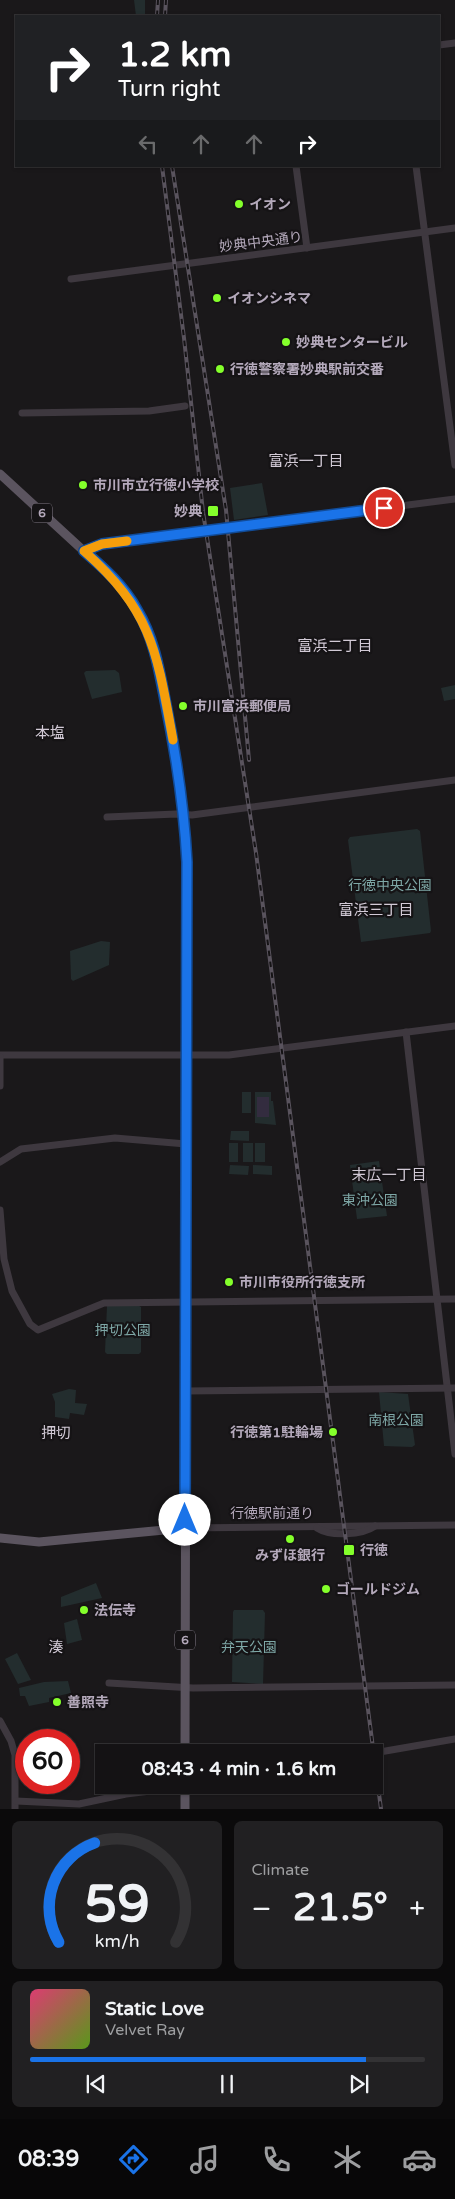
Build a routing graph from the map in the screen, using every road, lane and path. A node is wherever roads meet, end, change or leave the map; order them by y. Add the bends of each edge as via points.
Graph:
1 (455, 42) edge
2 (440, 45) edge
3 (296, 167) edge
4 (416, 167) edge
5 (455, 228) edge
6 (424, 232) junction
7 (307, 248) junction
8 (70, 279) dead end
9 (185, 406) dead end
10 (22, 413) dead end
11 (455, 465) edge
12 (0, 474) edge
13 (455, 499) edge
14 (84, 551) junction
15 (455, 780) edge
16 (184, 815) junction
17 (107, 818) dead end
18 (455, 1026) edge
19 (406, 1032) junction
20 (0, 1056) edge
21 (187, 1056) junction
22 (0, 1086) edge
23 (186, 1144) junction
24 (0, 1162) edge
25 (0, 1210) edge
26 (455, 1299) edge
27 (437, 1300) junction
28 (186, 1302) junction
29 (451, 1388) edge
30 (186, 1391) junction
31 (455, 1454) edge
32 (455, 1525) edge
33 (185, 1528) junction
34 (0, 1538) edge
35 (109, 1684) dead end
36 (455, 1685) edge
37 (185, 1688) junction
38 (0, 1721) edge
39 (455, 1738) edge
40 (185, 1744) edge
41 (383, 1751) edge
42 (126, 1794) edge
43 (185, 1794) edge
44 (15, 1805) edge
45 (185, 1809) edge

1 - 2 street
3 - 7 street
4 - 6 street
5 - 6 street, 妙典中央通り
6 - 7 street, 妙典中央通り
6 - 11 street
7 - 8 street, 妙典中央通り
9 - 10 street via 149,411
12 - 14 main road, 6
13 - 14 street via 102,544
14 - 16 main road, 6 via 124,591 149,634 158,663 176,756
15 - 16 street
16 - 17 street
16 - 21 main road, 6
18 - 19 street
19 - 21 street via 250,1053
19 - 27 street
20 - 21 street
20 - 22 street
21 - 23 main road, 6
23 - 24 street via 115,1138 21,1149
23 - 28 main road, 6
25 - 28 street via 4,1259 12,1291 36,1329 104,1303
26 - 27 street
27 - 28 street
27 - 29 street
28 - 30 main road, 6
29 - 30 street
29 - 31 street
30 - 33 main road, 6
32 - 33 street, 行徳駅前通り via 376,1526 366,1532 324,1532 316,1527
33 - 34 main road, 行徳駅前通り via 39,1542
33 - 37 main road, 6
35 - 37 street
36 - 37 street
37 - 40 main road, 6
38 - 44 street via 15,1755
39 - 41 street
42 - 44 street via 79,1804
43 - 45 main road

